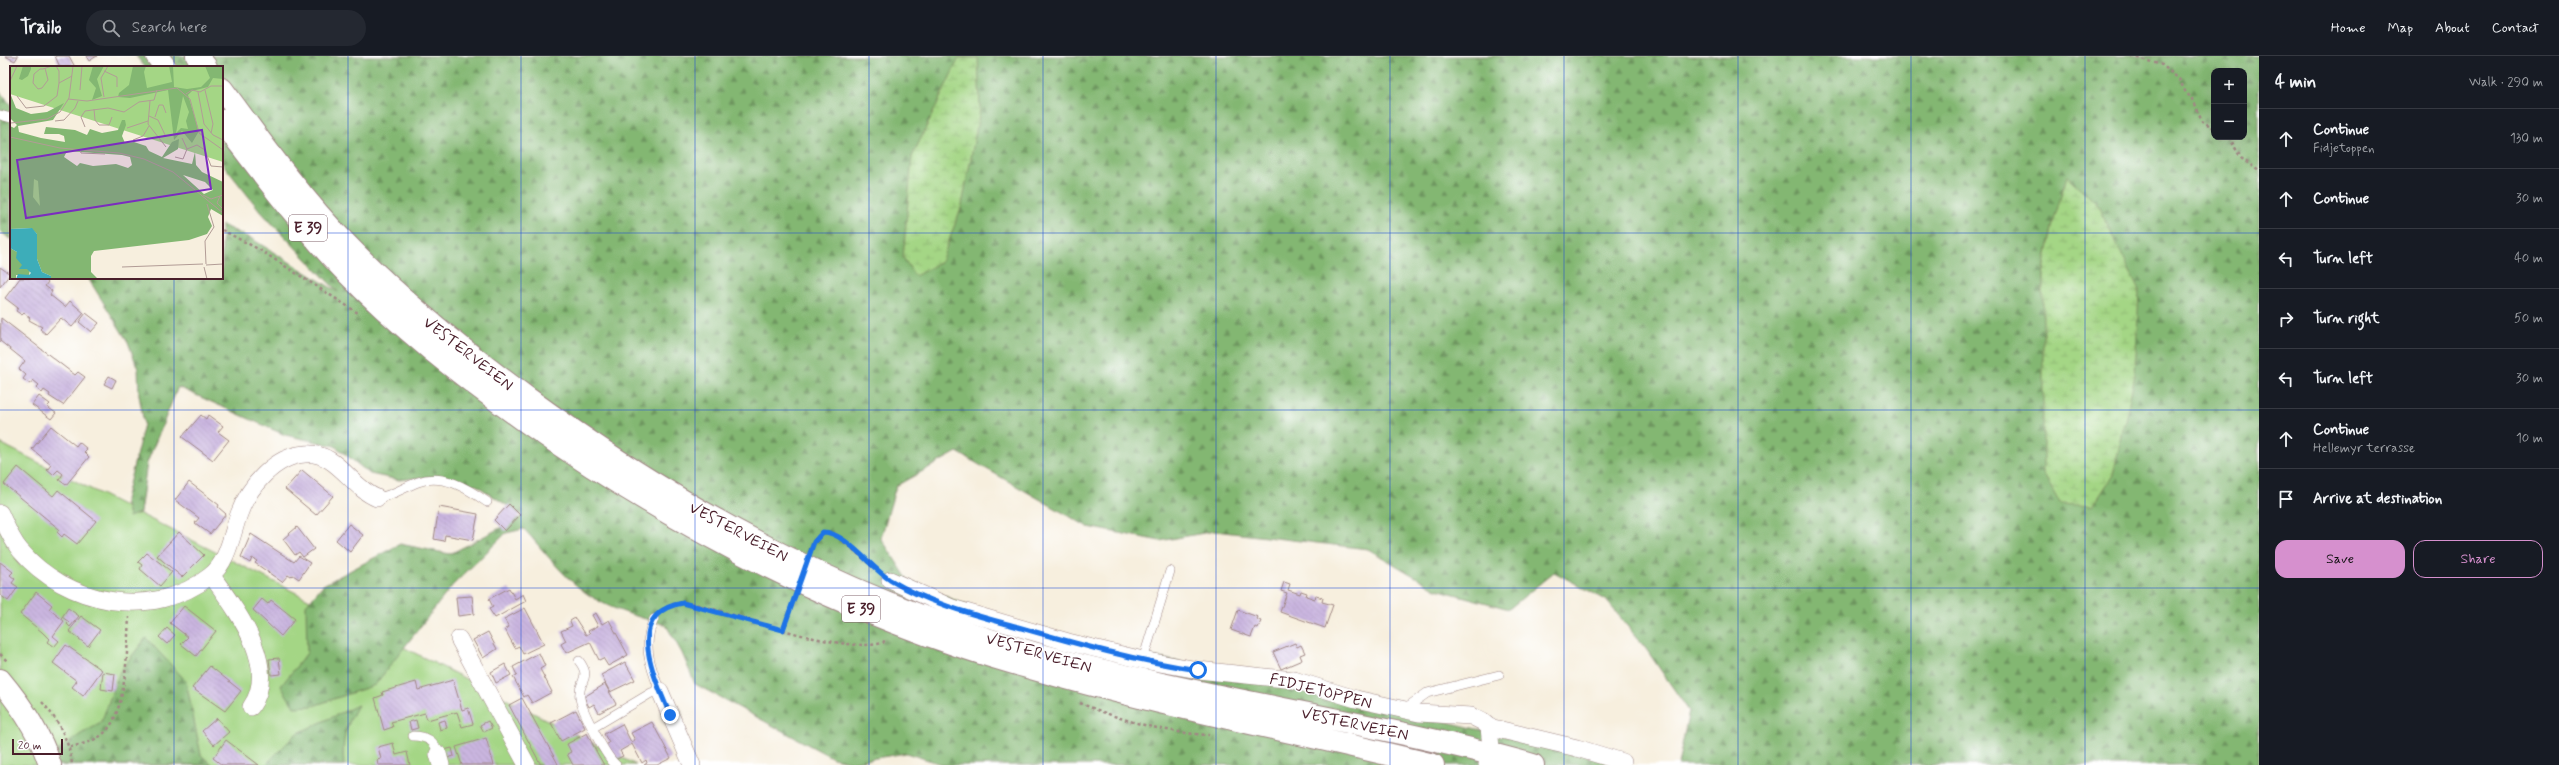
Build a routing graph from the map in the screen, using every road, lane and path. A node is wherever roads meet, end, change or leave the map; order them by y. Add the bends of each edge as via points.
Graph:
1 (157, 56) edge
2 (174, 56) edge
3 (197, 56) edge
4 (2131, 56) edge
5 (164, 66) edge
6 (181, 66) edge
7 (205, 66) edge
8 (223, 90) edge
9 (0, 115) edge
10 (10, 118) edge
11 (223, 122) edge
12 (2211, 126) edge
13 (2231, 140) edge
14 (2259, 171) edge
15 (377, 498) joint
16 (487, 502) dead end
17 (0, 513) edge
18 (1170, 571) dead end
19 (212, 576) junction
20 (890, 580) joint
21 (133, 603) junction
22 (654, 619) joint
23 (783, 630) junction
24 (886, 637) dead end
25 (459, 638) dead end
26 (1143, 660) junction
27 (579, 661) dead end
28 (1499, 675) dead end
29 (0, 680) edge
30 (660, 691) junction
31 (251, 707) dead end
32 (1403, 710) junction
33 (594, 727) junction
34 (1489, 727) junction
35 (414, 736) dead end
36 (70, 747) dead end
37 (1488, 759) edge
38 (439, 760) edge
39 (1623, 762) dead end
40 (50, 765) edge
41 (527, 765) edge
42 (616, 765) edge
43 (692, 765) edge
44 (1434, 765) edge
45 (1533, 765) edge

1 - 5 main road
2 - 6 main road
3 - 7 main road
4 - 12 path via 2162,65 2179,79 2186,93 2193,99 2202,121
8 - 37 main road, VESTERVEIEN / E 39 via 279,167 345,243 428,323 584,440 740,534 928,619 1029,651 1148,681 1388,729
9 - 10 lane
11 - 44 main road, VESTERVEIEN / E 39 via 279,195 343,268 450,367 564,449 644,499 730,547 781,574 853,606 923,633 1026,667 1146,699
13 - 14 path via 2241,158
15 - 16 lane via 387,497 417,482 438,479 461,486
15 - 19 street via 365,493 325,457 306,454 287,458 260,479 249,495 240,512 226,553
17 - 21 street via 12,540 21,552 58,582 92,597
18 - 26 lane
19 - 21 street via 172,596
19 - 31 street via 250,638 260,661 259,696
20 - 23 path, bridge via 835,534 823,532 814,542
20 - 26 street, FIDJETOPPEN via 952,608 1068,642
21 - 36 path via 120,697 112,723 94,740
22 - 23 path via 668,606 683,603
22 - 30 lane via 649,630 648,659
23 - 24 path via 866,646 883,643
25 - 41 street
26 - 32 street, FIDJETOPPEN via 1198,670 1294,680
27 - 33 lane via 586,670 586,675 579,696
28 - 32 lane via 1427,693
29 - 40 main road via 26,714
30 - 33 lane via 651,693
30 - 43 street
32 - 34 street, FIDJETOPPEN via 1419,714 1471,716
33 - 42 lane via 608,756
34 - 37 street
34 - 39 street, FIDJETOPPEN
35 - 38 lane via 426,737 432,741
37 - 45 main road, VESTERVEIEN / E 39

